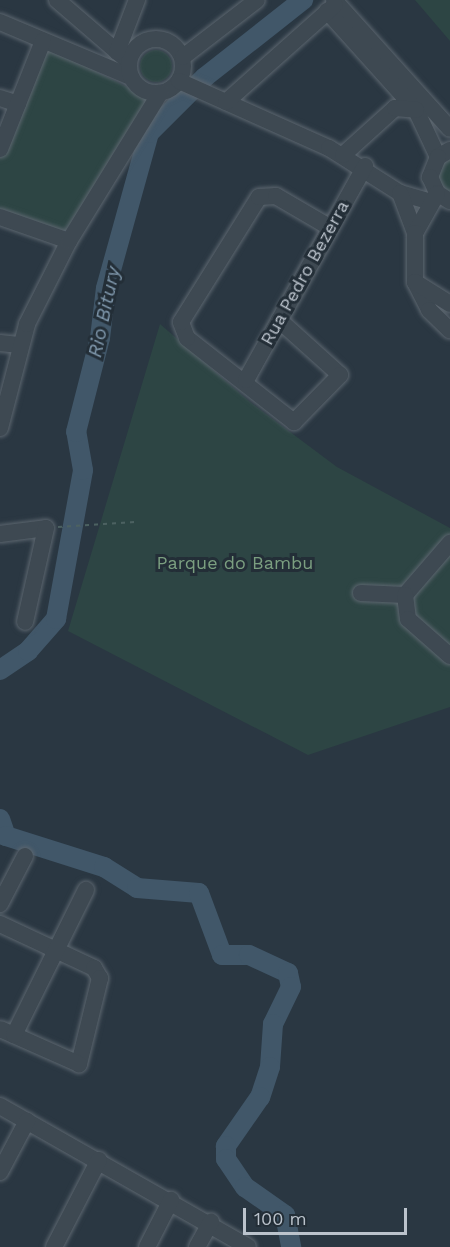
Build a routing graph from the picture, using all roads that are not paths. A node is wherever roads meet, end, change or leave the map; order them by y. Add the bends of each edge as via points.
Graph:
1 (57, 0) edge
2 (137, 0) edge
3 (257, 0) edge
4 (335, 4) edge
5 (0, 22) edge
6 (43, 41) junction
7 (183, 57) junction
8 (126, 64) junction
9 (183, 83) junction
10 (160, 93) junction
11 (0, 98) edge
12 (221, 100) junction
13 (18, 104) junction
14 (416, 110) junction
15 (450, 129) edge
16 (0, 149) edge
17 (444, 154) edge
18 (343, 155) junction
19 (365, 166) junction
20 (400, 193) junction
21 (440, 199) edge
22 (0, 217) edge
23 (329, 227) junction
24 (416, 232) junction
25 (69, 241) junction
26 (415, 282) junction
27 (450, 304) edge
28 (279, 320) junction
29 (450, 330) edge
30 (0, 343) edge
31 (18, 345) junction
32 (246, 381) junction
33 (0, 428) edge
34 (0, 534) edge
35 (450, 543) edge
36 (361, 593) dead end
37 (405, 595) junction
38 (26, 622) dead end
39 (450, 656) edge
40 (25, 856) dead end
41 (86, 890) dead end
42 (0, 904) edge
43 (0, 924) edge
44 (52, 953) junction
45 (7, 1032) edge
46 (0, 1106) edge
47 (27, 1121) junction
48 (99, 1160) junction
49 (0, 1172) edge
50 (171, 1200) junction
51 (211, 1222) junction
52 (54, 1247) edge
53 (147, 1247) edge
54 (197, 1247) edge
55 (248, 1247) edge

1 - 8 street
2 - 8 street
3 - 7 street
4 - 12 street
4 - 14 street
4 - 15 street
5 - 6 street
6 - 8 street
6 - 13 street
7 - 8 street via 172,43 154,38 137,46
7 - 9 street
8 - 10 street via 143,90
9 - 10 street
9 - 12 street
10 - 25 street
11 - 13 street
12 - 18 street
13 - 16 street
14 - 17 street
14 - 18 street via 395,108
17 - 21 street via 430,177
18 - 19 street
19 - 20 street
19 - 23 street, Rua Pedro Bezerra
20 - 21 street
20 - 24 street
21 - 24 street
22 - 25 street
23 - 28 street, Rua Pedro Bezerra
23 - 32 street via 276,196 259,197 184,315 181,325 187,338
24 - 26 street
25 - 31 street
26 - 27 street
26 - 29 street via 429,310
28 - 32 street, Rua Pedro Bezerra
28 - 32 street via 336,367 338,381 294,422 253,394
30 - 31 street
31 - 33 street
34 - 38 street via 50,527
35 - 37 street
36 - 37 street
37 - 39 street via 414,626
40 - 42 street
41 - 44 street
43 - 44 street
44 - 45 street
44 - 45 street via 90,966 100,978 82,1060 69,1061
46 - 47 street
47 - 48 street
47 - 49 street
48 - 50 street
48 - 52 street
50 - 51 street
50 - 53 street
51 - 54 street
51 - 55 street

